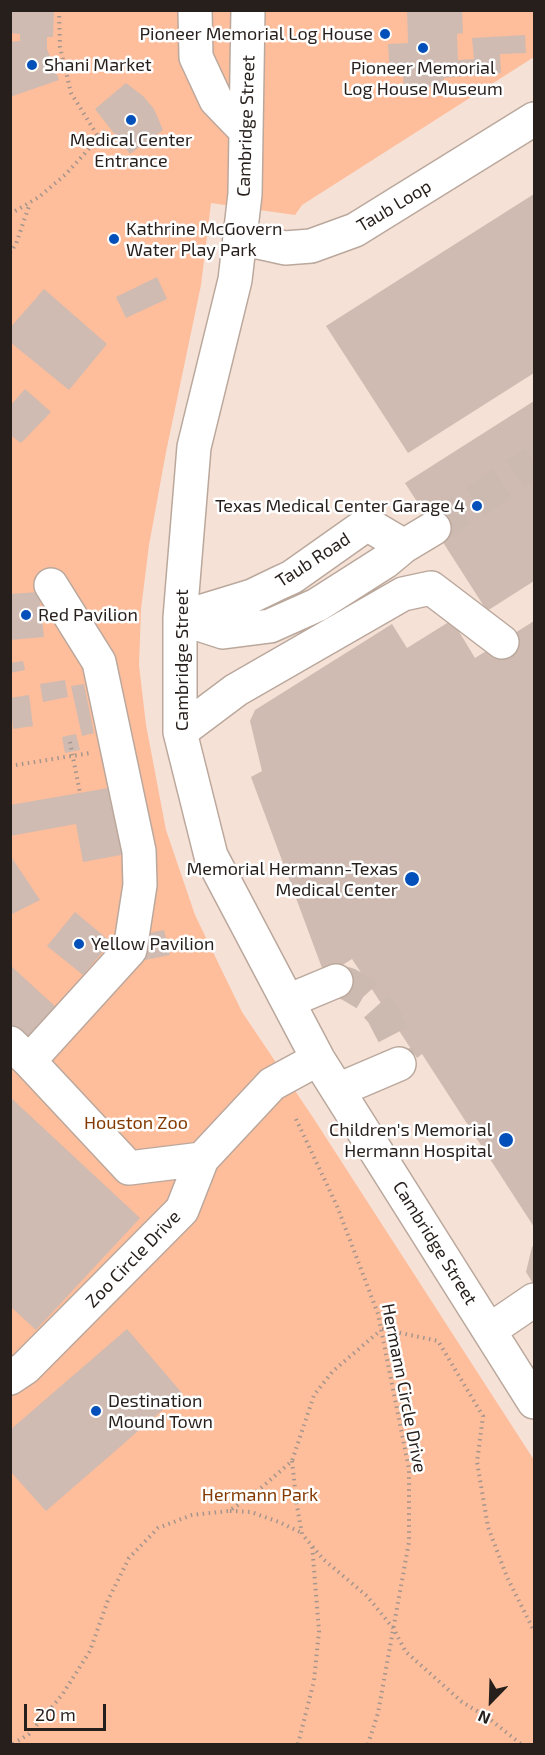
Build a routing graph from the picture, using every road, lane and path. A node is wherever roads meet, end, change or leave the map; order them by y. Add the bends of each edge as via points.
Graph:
1 (59, 10) edge
2 (195, 10) edge
3 (248, 10) edge
4 (108, 128) dead end
5 (246, 130) junction
6 (530, 131) edge
7 (99, 138) junction
8 (30, 202) junction
9 (10, 214) edge
10 (240, 238) junction
11 (10, 253) edge
12 (434, 528) tunnel mouth
13 (51, 585) dead end
14 (180, 618) junction
15 (502, 642) dead end
16 (180, 732) junction
17 (70, 742) dead end
18 (96, 752) dead end
19 (73, 756) junction
20 (10, 766) edge
21 (80, 793) dead end
22 (336, 981) dead end
23 (288, 1001) junction
24 (20, 1052) edge
25 (318, 1059) junction
26 (399, 1064) dead end
27 (338, 1090) junction
28 (296, 1119) dead end
29 (202, 1159) junction
30 (534, 1300) edge
31 (382, 1329) junction
32 (489, 1330) junction
33 (15, 1366) edge
34 (534, 1402) edge
35 (292, 1461) junction
36 (229, 1511) junction
37 (302, 1534) junction
38 (312, 1543) junction
39 (393, 1628) junction
40 (534, 1631) edge
41 (13, 1744) edge
42 (298, 1744) edge
43 (368, 1744) edge
44 (521, 1744) edge

1 - 7 path via 60,47 71,93
2 - 5 street via 196,57 216,100
3 - 5 street, Cambridge Street
4 - 7 path
5 - 10 street, Cambridge Street
6 - 10 street, Taub Loop via 355,230 311,246 285,248
7 - 8 path via 65,175
8 - 9 path
8 - 11 path
10 - 14 street, Cambridge Street via 235,280 194,447
12 - 14 street, Taub Road via 317,605 270,626 223,632
13 - 24 street via 99,662 139,851 140,885 130,950
14 - 16 street, Cambridge Street
15 - 16 street via 431,588 404,594 236,690
16 - 23 street, Cambridge Street via 211,856
17 - 19 path
18 - 19 path
19 - 20 path
19 - 21 path
22 - 23 street
23 - 25 street, Cambridge Street
24 - 29 street via 129,1168
25 - 27 street, Cambridge Street
25 - 29 street, Zoo Circle Drive via 272,1084
26 - 27 street
27 - 32 street, Cambridge Street
28 - 31 path, Hermann Circle Drive via 337,1206
29 - 33 street, Zoo Circle Drive via 182,1210
30 - 32 street
31 - 35 path via 333,1371 314,1395
31 - 39 path, Hermann Circle Drive via 409,1469 409,1542
31 - 40 path via 438,1341 483,1416 477,1462 488,1527
32 - 34 street, Cambridge Street
35 - 36 path
35 - 37 path
36 - 37 path via 250,1512
36 - 41 path via 192,1515 158,1528 129,1558 108,1600 90,1651 62,1695 29,1734
37 - 38 path
38 - 39 path via 323,1558 367,1596
38 - 42 path via 319,1630 314,1681
39 - 43 path, Hermann Circle Drive via 378,1713
39 - 44 path via 406,1652 462,1702

